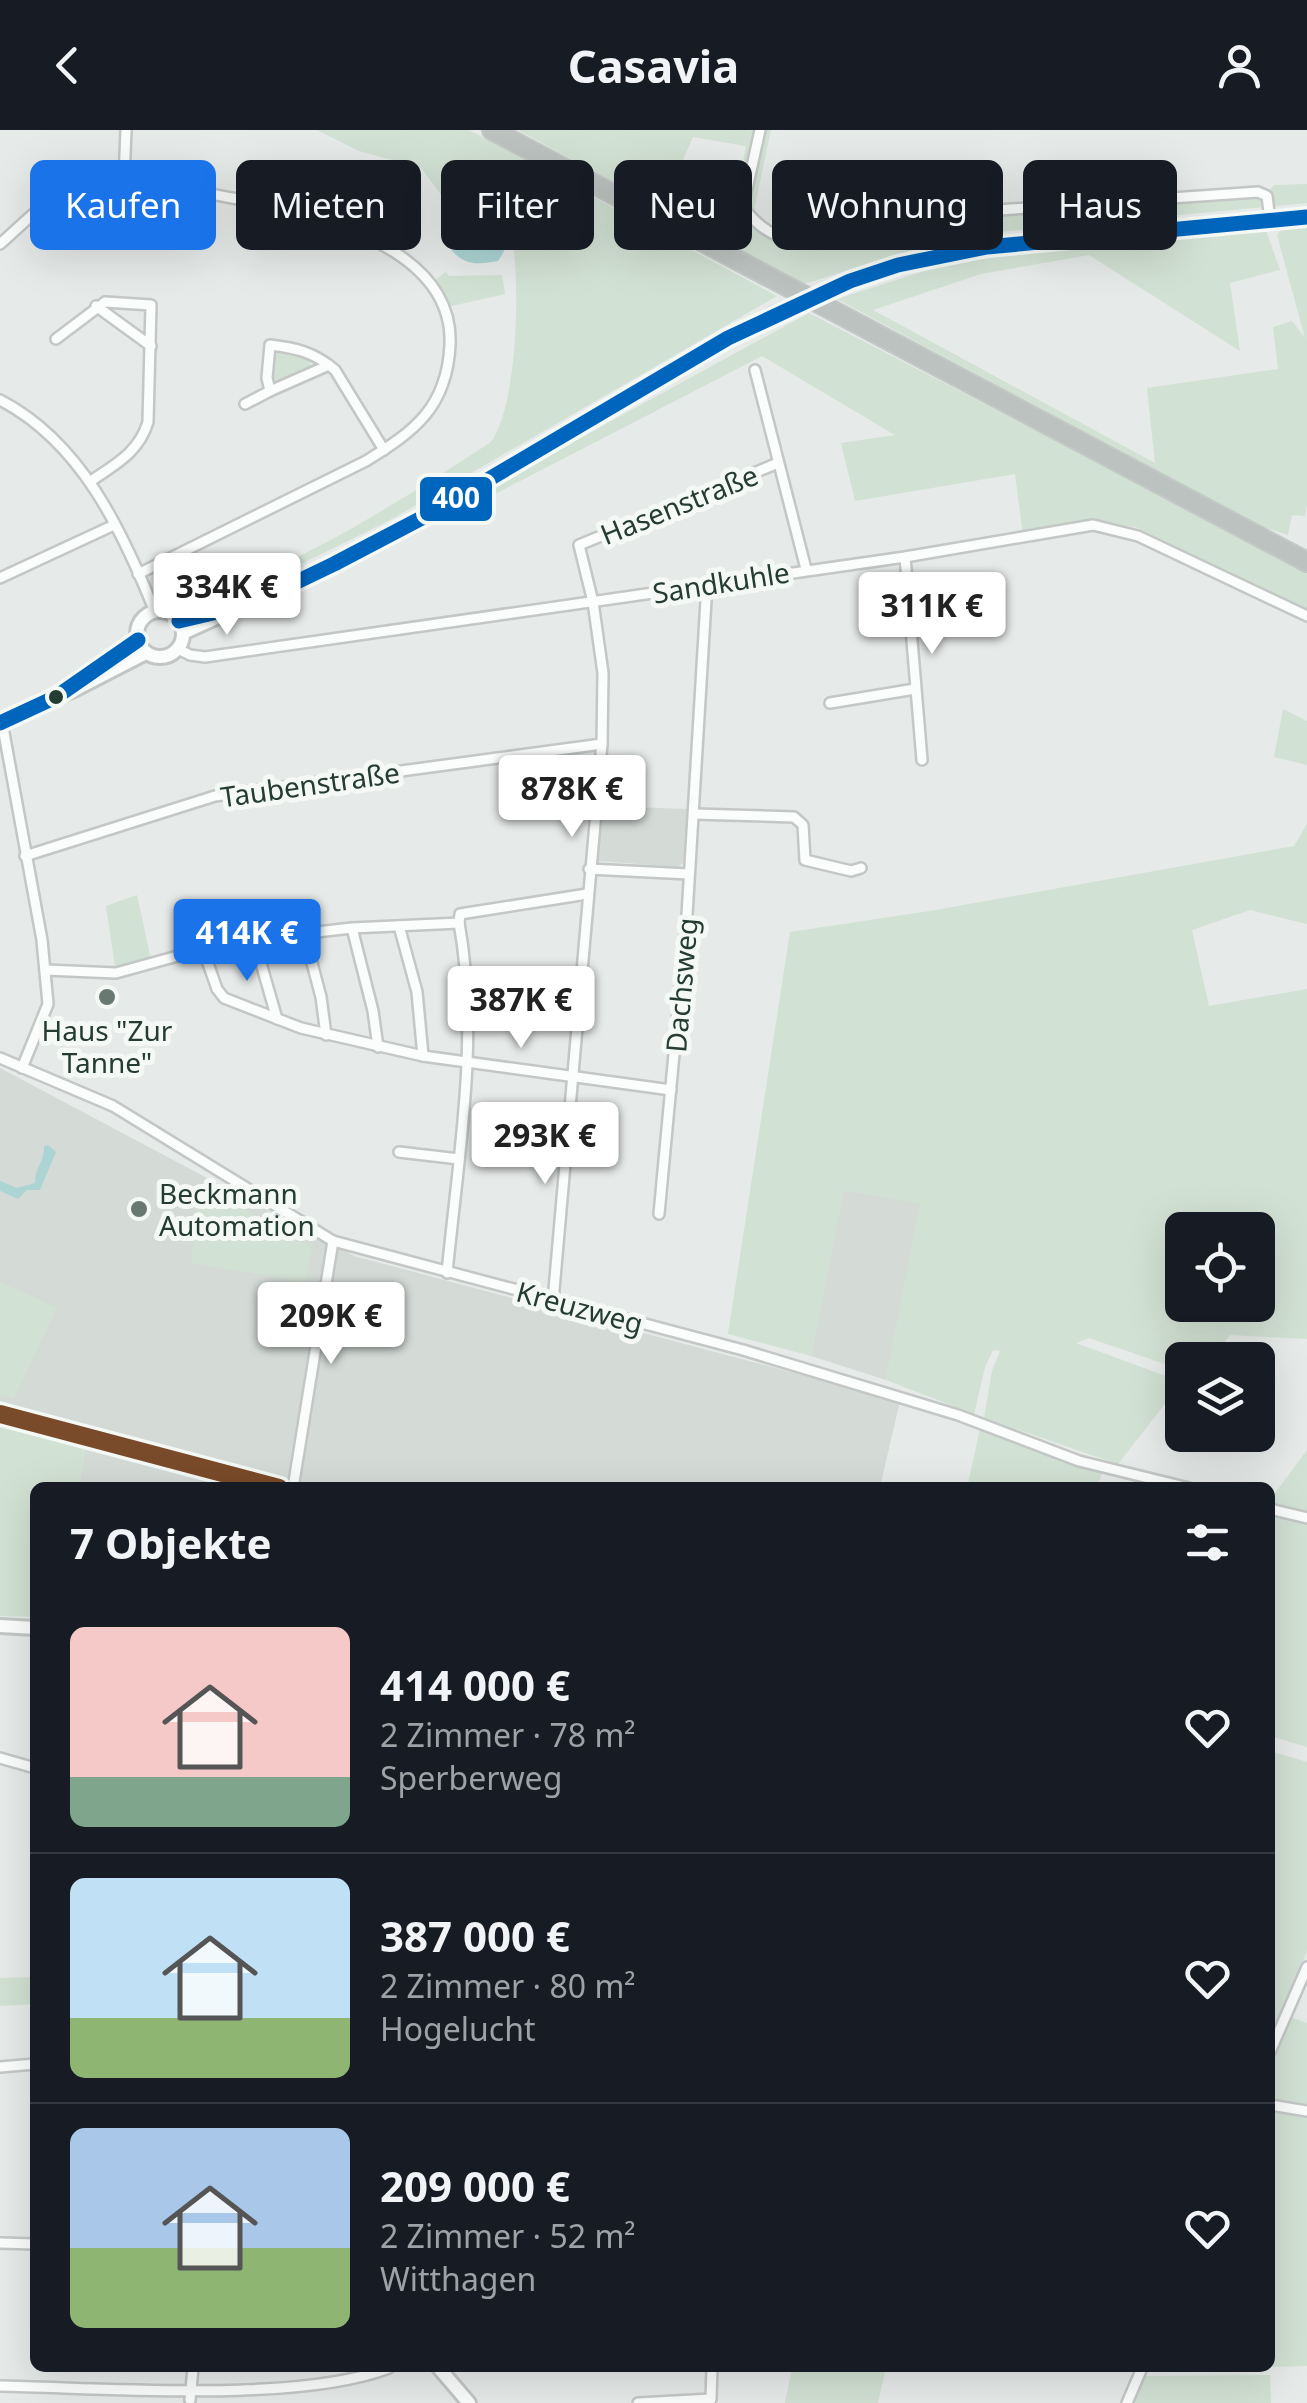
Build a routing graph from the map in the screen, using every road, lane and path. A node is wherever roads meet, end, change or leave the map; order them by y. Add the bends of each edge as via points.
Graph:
1 (126, 130) edge
2 (492, 130) edge
3 (760, 130) edge
4 (125, 160) edge
5 (216, 198) edge
6 (1307, 217) edge
7 (30, 218) edge
8 (1270, 220) junction
9 (0, 244) edge
10 (96, 306) junction
11 (56, 340) dead end
12 (151, 346) junction
13 (328, 365) junction
14 (755, 370) dead end
15 (270, 391) junction
16 (0, 400) edge
17 (245, 404) dead end
18 (384, 450) junction
19 (778, 463) junction
20 (91, 481) junction
21 (114, 525) junction
22 (905, 557) junction
23 (1307, 562) edge
24 (806, 569) junction
25 (138, 574) junction
26 (0, 578) edge
27 (706, 584) junction
28 (593, 602) junction
29 (155, 612) junction
30 (1307, 616) edge
31 (181, 627) junction
32 (138, 640) junction
33 (178, 648) junction
34 (146, 652) junction
35 (915, 689) junction
36 (56, 697) junction
37 (830, 703) dead end
38 (1, 722) edge
39 (602, 744) junction
40 (922, 760) dead end
41 (694, 814) junction
42 (26, 856) junction
43 (860, 868) dead end
44 (589, 869) junction
45 (689, 874) junction
46 (586, 894) junction
47 (460, 923) junction
48 (399, 926) junction
49 (352, 928) junction
50 (304, 933) junction
51 (254, 939) junction
52 (204, 949) junction
53 (46, 970) junction
54 (277, 1019) junction
55 (326, 1035) junction
56 (378, 1046) junction
57 (422, 1056) junction
58 (0, 1058) edge
59 (465, 1064) junction
60 (22, 1068) junction
61 (572, 1077) junction
62 (671, 1090) junction
63 (399, 1152) dead end
64 (459, 1160) junction
65 (659, 1214) dead end
66 (333, 1241) junction
67 (446, 1272) junction
68 (553, 1301) junction
69 (294, 1482) edge
70 (1165, 1482) edge
71 (1275, 1510) edge
72 (1307, 1518) edge
73 (0, 1626) edge
74 (30, 1628) edge
75 (0, 1758) edge
76 (30, 1767) edge
77 (1307, 1967) edge
78 (1275, 2041) edge
79 (30, 2064) edge
80 (0, 2067) edge
81 (1275, 2106) edge
82 (1307, 2111) edge
83 (0, 2243) edge
84 (30, 2244) edge
85 (192, 2372) edge
86 (381, 2372) edge
87 (443, 2372) edge
88 (712, 2372) edge
89 (1140, 2372) edge
90 (0, 2386) edge
91 (189, 2400) edge
92 (470, 2403) edge
93 (638, 2403) edge
94 (1127, 2403) edge

1 - 4 street
2 - 23 highway
3 - 8 street via 743,208 757,226 788,241 906,213 1258,192 1267,196
5 - 18 street via 316,217 368,235 424,276 444,308 449,366 425,419
6 - 8 street
7 - 9 street
8 - 31 street, bridge via 987,247 850,281 772,315 435,511 252,604
10 - 11 street
10 - 12 street
10 - 12 street via 151,305
12 - 20 street via 144,436
13 - 15 street
13 - 15 street via 302,348 270,345
13 - 18 street
14 - 19 street
15 - 17 street
16 - 20 street via 62,446
18 - 25 street
19 - 24 street
19 - 28 street, Hasenstraße via 579,545
20 - 21 street
21 - 25 street
21 - 26 street
22 - 24 street, Sandkuhle
22 - 30 street, Sandkuhle via 1093,525 1138,536
22 - 35 street
24 - 27 street, Sandkuhle
25 - 29 street
27 - 28 street, Sandkuhle
27 - 41 street, Dachsweg
28 - 33 street, Sandkuhle via 205,657
28 - 39 street via 603,673
29 - 31 street via 168,612
29 - 32 street via 140,624
31 - 33 street
32 - 34 street
32 - 36 street
33 - 34 street via 166,657
34 - 36 street
35 - 37 street
35 - 40 street
36 - 38 street
38 - 42 street
39 - 42 street, Taubenstraße via 215,796
39 - 44 street
41 - 43 street via 794,817 803,826 805,860
41 - 45 street, Dachsweg
42 - 53 street
44 - 45 street
44 - 46 street
45 - 62 street, Dachsweg
46 - 47 street via 460,914
46 - 61 street
47 - 48 street
47 - 59 street
48 - 49 street
48 - 57 street via 418,992
49 - 50 street
49 - 56 street
50 - 51 street
50 - 55 street
51 - 52 street
51 - 54 street
52 - 53 street via 116,973
52 - 54 street via 224,998
53 - 60 street via 48,1004
54 - 55 street
55 - 56 street
56 - 57 street
57 - 59 street
58 - 60 street, Kreuzweg
59 - 61 street
59 - 64 street
60 - 66 street, Kreuzweg via 113,1106
61 - 62 street
61 - 68 street
62 - 65 street, Dachsweg
63 - 64 street
64 - 67 street
66 - 67 street, Kreuzweg
66 - 69 street
67 - 68 street, Kreuzweg
68 - 70 street, Kreuzweg via 743,1350 958,1415 1079,1461
71 - 72 street
73 - 74 street
75 - 76 street
77 - 78 street
79 - 80 street
81 - 82 street
83 - 84 street
85 - 91 street
86 - 91 street via 311,2396
87 - 92 street
88 - 93 street via 710,2400
89 - 94 street
90 - 91 street

